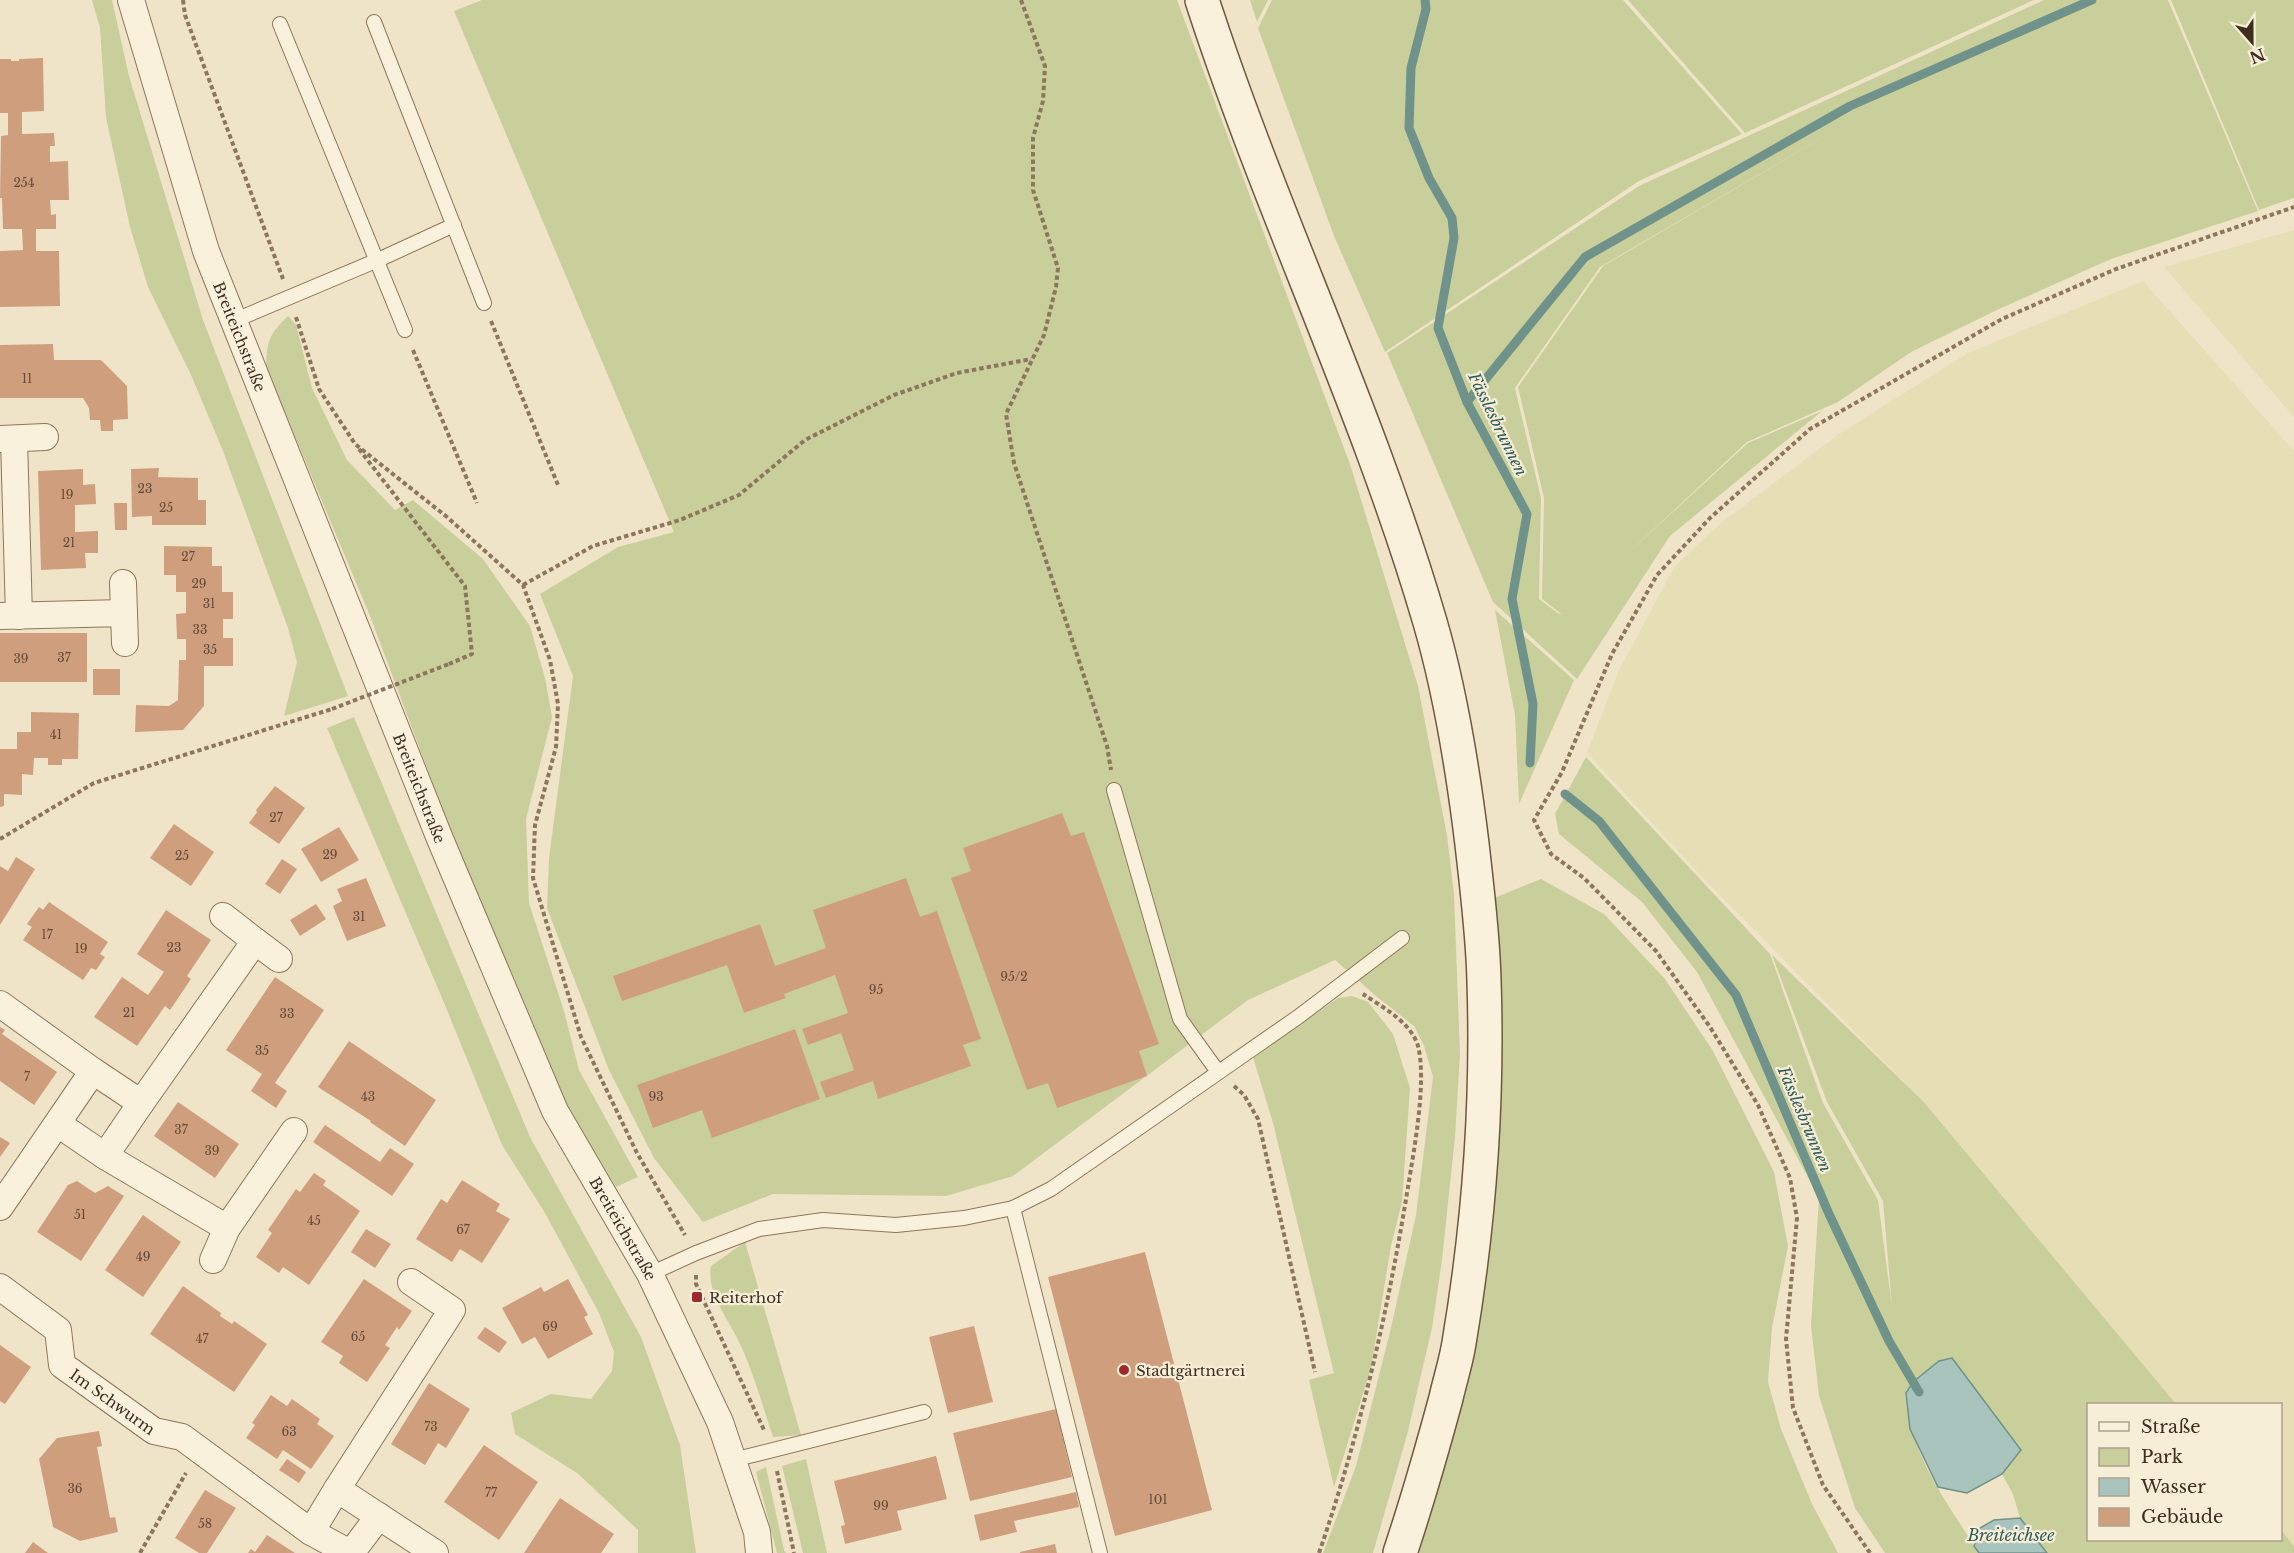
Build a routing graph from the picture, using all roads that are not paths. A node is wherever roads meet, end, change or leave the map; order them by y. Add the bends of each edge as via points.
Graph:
1 (131, 0) edge
2 (1202, 0) edge
3 (374, 22) dead end
4 (280, 24) dead end
5 (454, 225) junction
6 (378, 260) junction
7 (484, 303) road end
8 (233, 321) junction
9 (405, 330) road end
10 (45, 437) dead end
11 (7, 439) edge
12 (9, 551) edge
13 (123, 583) dead end
14 (124, 613) junction
15 (9, 616) edge
16 (125, 643) dead end
17 (1114, 790) road end
18 (223, 916) dead end
19 (1402, 938) dead end
20 (255, 941) junction
21 (279, 959) dead end
22 (0, 1004) edge
23 (93, 1071) junction
24 (1218, 1072) junction
25 (141, 1103) junction
26 (58, 1124) junction
27 (294, 1131) dead end
28 (105, 1156) junction
29 (0, 1207) edge
30 (1013, 1208) junction
31 (227, 1228) junction
32 (213, 1260) dead end
33 (650, 1274) junction
34 (411, 1282) dead end
35 (0, 1287) edge
36 (924, 1412) dead end
37 (733, 1460) junction
38 (337, 1489) junction
39 (379, 1516) junction
40 (311, 1532) junction
41 (351, 1553) edge
42 (435, 1553) edge
43 (759, 1553) edge
44 (1100, 1553) edge
45 (1400, 1553) edge

1 - 8 street, Breiteichstraße via 206,251
2 - 45 main road via 1258,160 1404,540 1431,626 1467,806 1484,978 1485,1035 1472,1254 1458,1347
3 - 5 lane
4 - 6 lane
5 - 6 lane
5 - 7 lane
6 - 8 lane
6 - 9 lane
8 - 33 street, Breiteichstraße via 440,839 555,1110
10 - 11 street
11 - 12 street
12 - 15 street
13 - 14 street
14 - 15 street
14 - 16 street
17 - 24 lane via 1179,1019
18 - 20 street
19 - 24 lane
20 - 21 street
20 - 25 street
22 - 23 street
23 - 25 street
23 - 26 street
24 - 30 lane via 1051,1189
25 - 28 street
26 - 28 street
26 - 29 street
27 - 31 street
28 - 31 street
30 - 33 lane via 908,1224 823,1220 759,1229
30 - 44 lane
31 - 32 street
33 - 37 street, Breiteichstraße via 720,1422
34 - 38 street via 452,1310
35 - 40 street, Im Schwurm via 58,1330 62,1365 154,1431 182,1437
36 - 37 lane
37 - 43 street, Breiteichstraße via 757,1532
38 - 39 street
38 - 40 street
39 - 41 street, Im Schwurm
39 - 42 street
40 - 41 street, Im Schwurm

